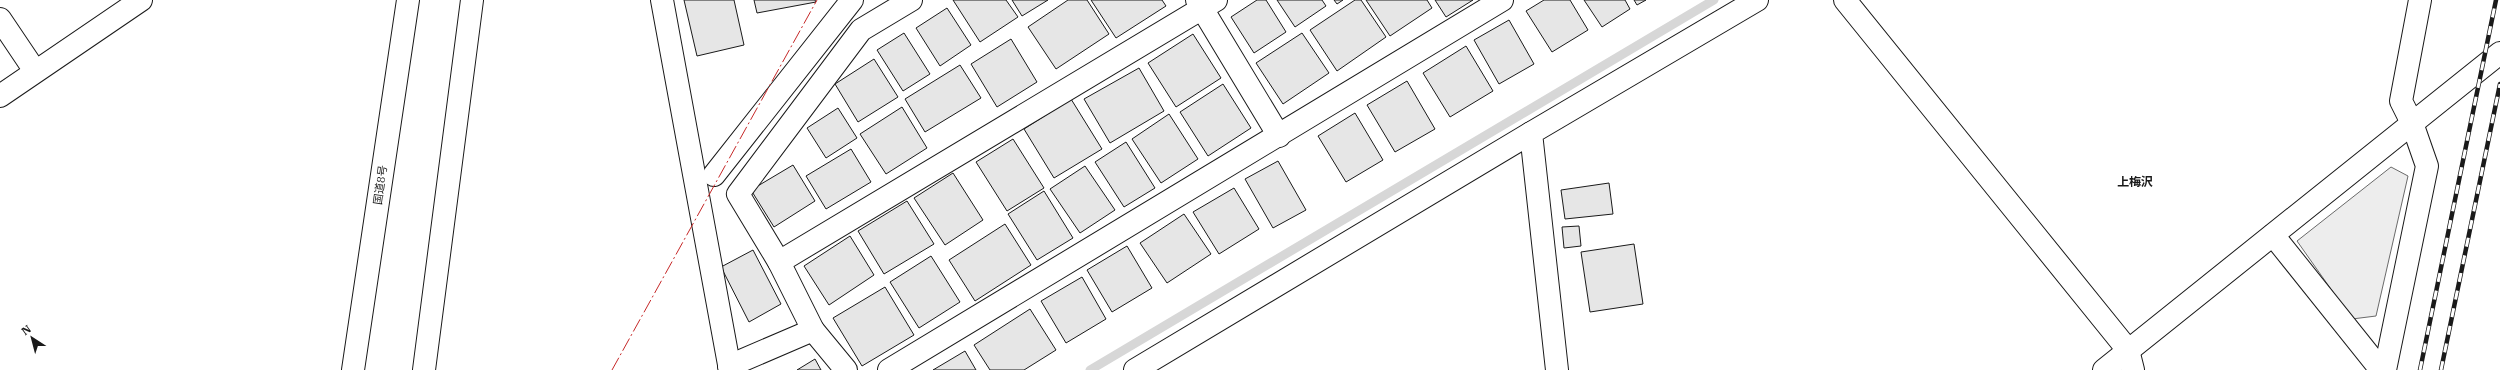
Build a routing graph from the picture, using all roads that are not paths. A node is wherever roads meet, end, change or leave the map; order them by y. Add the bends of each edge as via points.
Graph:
1 (141, 0) edge
2 (408, 0) edge
3 (472, 0) edge
4 (662, 0) edge
5 (852, 0) edge
6 (911, 0) edge
7 (1502, 0) edge
8 (1757, 0) edge
9 (1846, 0) edge
10 (2420, 0) edge
11 (1205, 3) edge
12 (0, 19) edge
13 (2500, 53) edge
14 (36, 71) junction
15 (0, 96) edge
16 (2412, 123) junction
17 (1531, 133) junction
18 (1279, 136) junction
19 (714, 175) dead end
20 (2273, 235) junction
21 (779, 262) junction
22 (813, 330) junction
23 (2131, 360) edge
24 (729, 368) edge
25 (353, 370) edge
26 (424, 370) edge
27 (846, 370) edge
28 (889, 370) edge
29 (1135, 370) edge
30 (1557, 370) edge
31 (2104, 370) edge
32 (2381, 370) edge
33 (2385, 370) edge

1 - 14 main road
2 - 25 main road, 国道8号
3 - 26 main road
4 - 24 main road
5 - 19 main road
6 - 21 main road via 860,30 738,194
7 - 18 main road
8 - 17 main road
9 - 23 main road
10 - 16 main road via 2401,101
11 - 18 main road
11 - 21 main road
12 - 14 main road
13 - 16 main road
14 - 15 main road
16 - 20 main road
16 - 33 main road via 2427,166
17 - 29 main road
17 - 30 main road
18 - 28 main road
20 - 23 main road
20 - 32 main road
21 - 22 main road
22 - 24 main road
22 - 27 main road
23 - 31 main road

